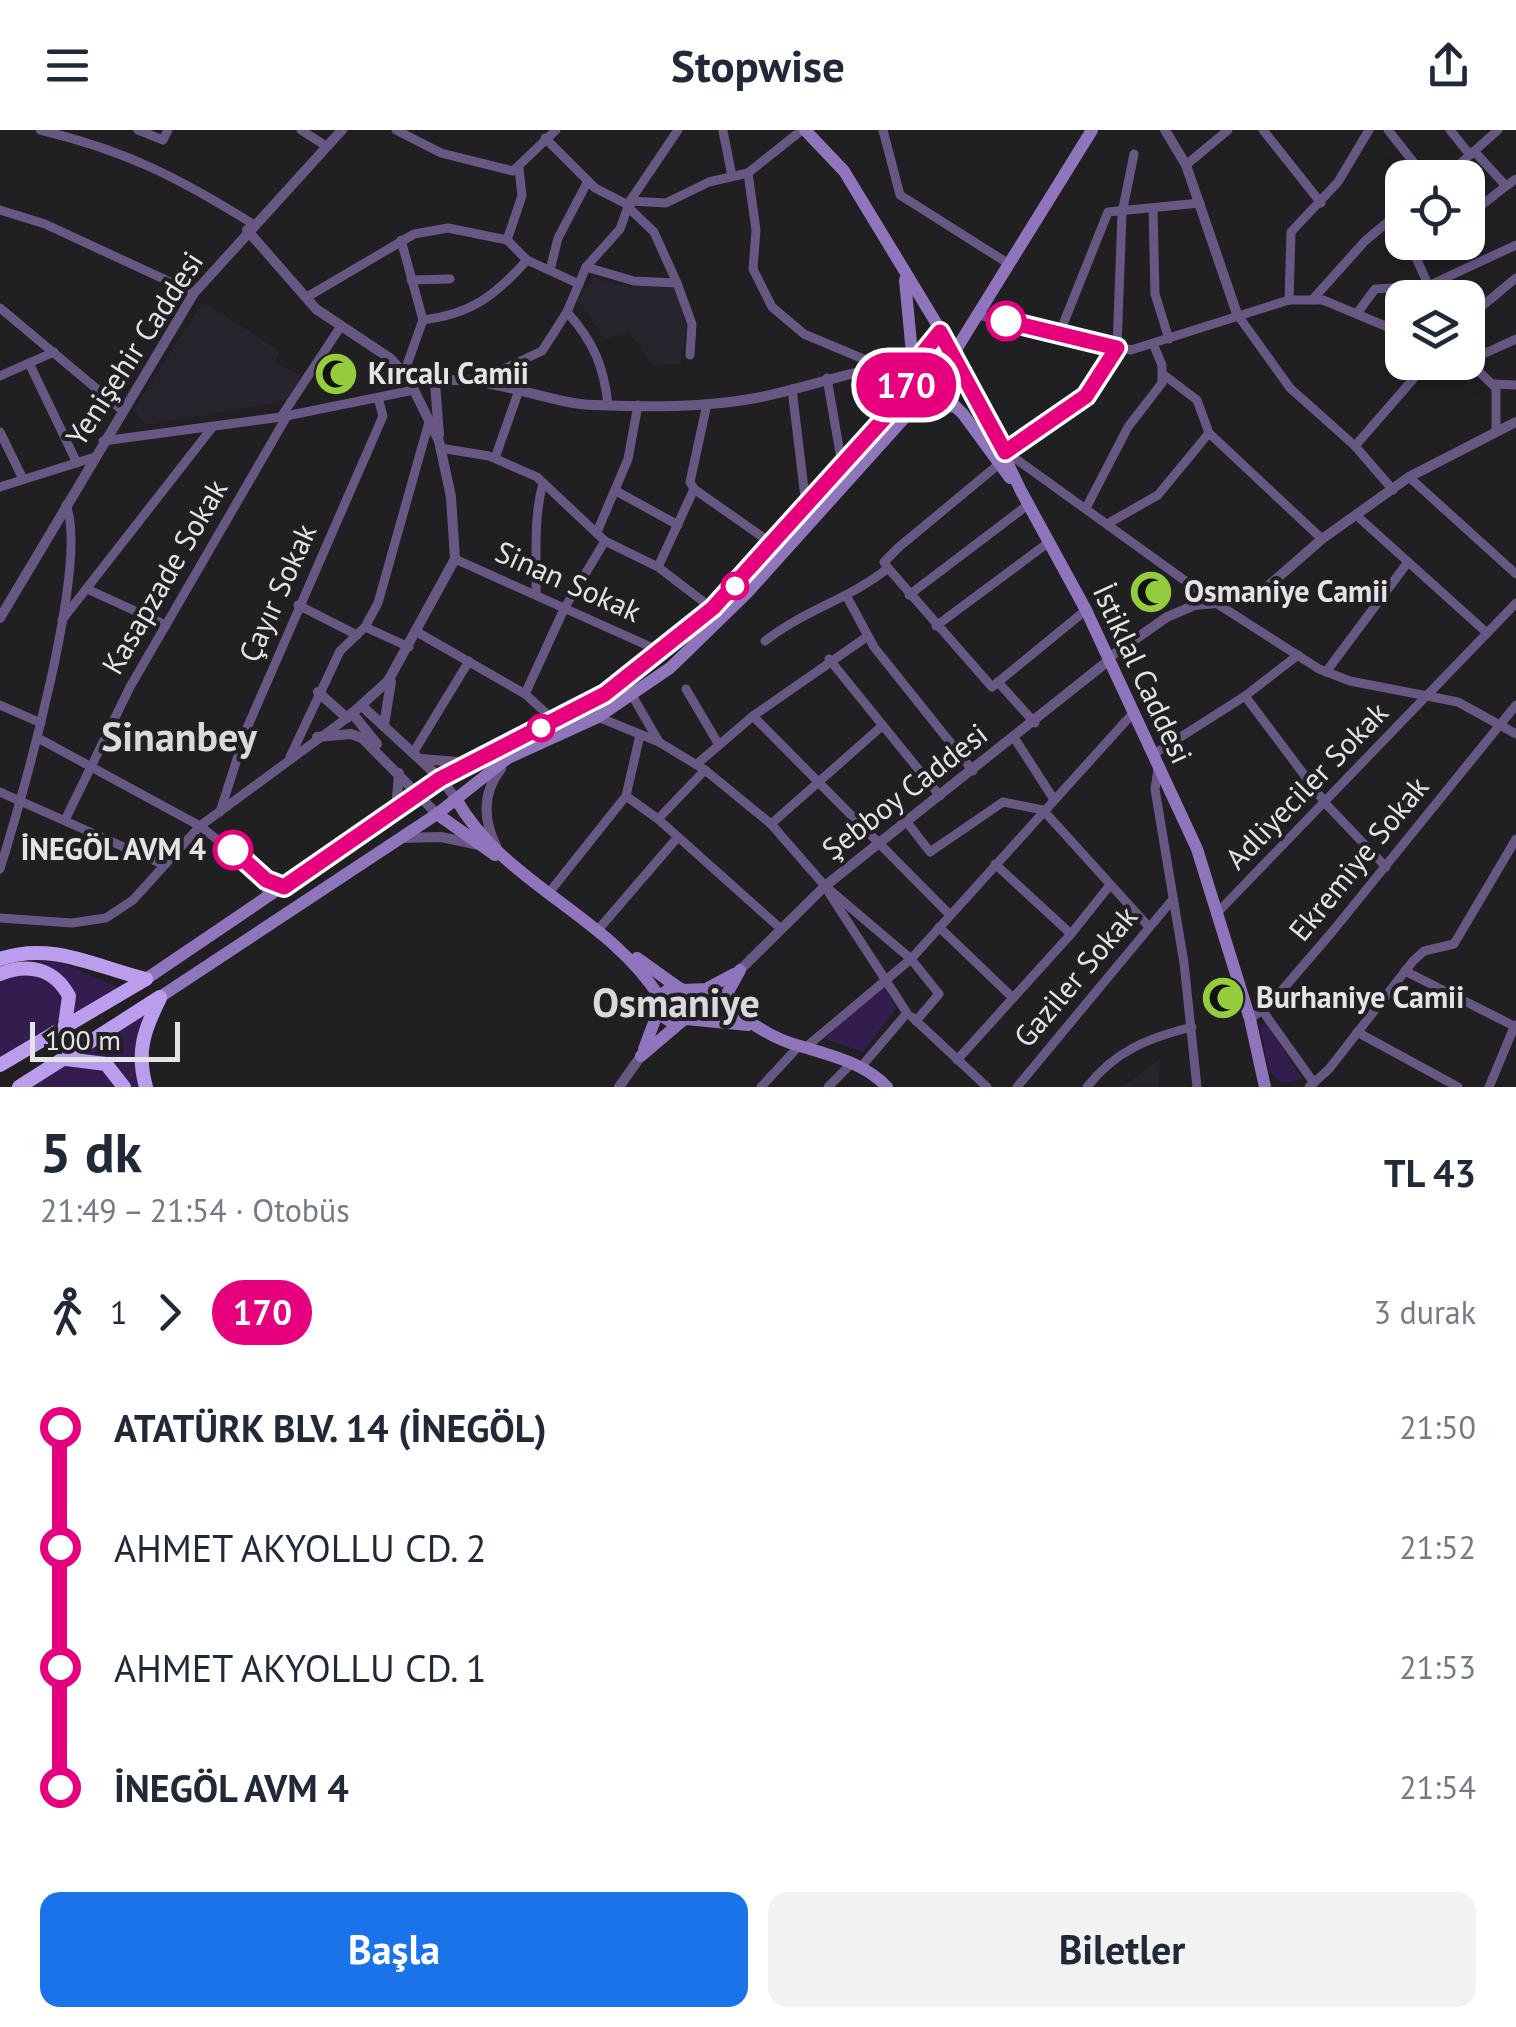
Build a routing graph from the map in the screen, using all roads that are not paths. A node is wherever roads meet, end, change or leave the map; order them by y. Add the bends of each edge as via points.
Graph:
1 (41, 130) edge
2 (138, 130) edge
3 (300, 130) edge
4 (341, 130) edge
5 (396, 130) edge
6 (556, 130) edge
7 (678, 130) edge
8 (804, 130) edge
9 (883, 130) edge
10 (1092, 130) edge
11 (1165, 130) edge
12 (1228, 130) edge
13 (1263, 130) edge
14 (1369, 130) edge
15 (1388, 130) edge
16 (1450, 130) edge
17 (1498, 130) edge
18 (723, 131) edge
19 (72, 134) edge
20 (166, 135) edge
21 (545, 138) junction
22 (326, 146) junction
23 (1472, 153) junction
24 (1134, 154) dead end
25 (1412, 160) edge
26 (1464, 160) edge
27 (1186, 165) junction
28 (519, 168) junction
29 (748, 172) junction
30 (732, 176) junction
31 (1516, 178) edge
32 (588, 181) junction
33 (1506, 186) junction
34 (1200, 202) junction
35 (1321, 203) junction
36 (1485, 203) edge
37 (630, 205) junction
38 (1154, 209) junction
39 (0, 210) edge
40 (1122, 213) junction
41 (1385, 225) edge
42 (250, 227) junction
43 (401, 240) junction
44 (507, 240) junction
45 (1516, 245) edge
46 (527, 260) junction
47 (1009, 264) junction
48 (586, 267) junction
49 (550, 270) junction
50 (904, 272) junction
51 (1516, 278) edge
52 (450, 279) dead end
53 (410, 280) junction
54 (1441, 280) edge
55 (677, 283) junction
56 (579, 284) junction
57 (1385, 288) edge
58 (194, 293) junction
59 (307, 297) junction
60 (1289, 300) junction
61 (1312, 300) junction
62 (1485, 304) edge
63 (567, 312) junction
64 (1358, 312) junction
65 (3, 313) edge
66 (1237, 314) junction
67 (978, 315) junction
68 (423, 320) junction
69 (1385, 325) edge
70 (340, 326) junction
71 (940, 332) junction
72 (1060, 332) junction
73 (1516, 339) edge
74 (1169, 340) junction
75 (1154, 346) junction
76 (1117, 348) junction
77 (54, 352) junction
78 (955, 354) junction
79 (690, 355) dead end
80 (29, 363) junction
81 (914, 364) junction
82 (880, 366) junction
83 (1164, 375) junction
84 (0, 376) edge
85 (406, 376) junction
86 (827, 378) junction
87 (1412, 380) edge
88 (473, 383) junction
89 (1493, 384) junction
90 (934, 385) junction
91 (1516, 386) edge
92 (436, 387) junction
93 (792, 388) junction
94 (415, 392) junction
95 (518, 393) junction
96 (378, 398) junction
97 (708, 404) junction
98 (608, 405) junction
99 (638, 405) junction
100 (122, 410) junction
101 (964, 414) junction
102 (895, 415) junction
103 (284, 417) junction
104 (429, 422) junction
105 (1516, 422) edge
106 (212, 428) junction
107 (1496, 431) junction
108 (0, 432) edge
109 (1209, 432) junction
110 (103, 442) junction
111 (440, 444) junction
112 (1354, 446) junction
113 (95, 457) junction
114 (496, 458) junction
115 (1002, 458) junction
116 (77, 462) junction
117 (842, 465) junction
118 (1408, 478) junction
119 (23, 479) junction
120 (544, 483) junction
121 (0, 487) edge
122 (694, 489) junction
123 (1393, 490) junction
124 (616, 492) junction
125 (1025, 498) junction
126 (66, 506) junction
127 (806, 506) junction
128 (1086, 508) junction
129 (1356, 515) junction
130 (1108, 524) junction
131 (678, 525) junction
132 (601, 536) junction
133 (1322, 539) junction
134 (1049, 542) junction
135 (774, 545) junction
136 (455, 559) junction
137 (1408, 562) junction
138 (658, 567) junction
139 (888, 568) junction
140 (1516, 574) edge
141 (87, 590) junction
142 (908, 594) junction
143 (536, 595) junction
144 (846, 597) junction
145 (1516, 603) edge
146 (1216, 604) junction
147 (298, 605) junction
148 (713, 608) junction
149 (564, 609) junction
150 (1086, 610) junction
151 (0, 618) edge
152 (60, 622) junction
153 (166, 625) junction
154 (936, 626) junction
155 (365, 627) junction
156 (417, 632) junction
157 (1486, 633) junction
158 (357, 635) junction
159 (868, 636) junction
160 (765, 640) dead end
161 (409, 647) junction
162 (662, 652) junction
163 (1298, 654) junction
164 (469, 660) junction
165 (828, 660) junction
166 (1108, 660) junction
167 (394, 671) junction
168 (1326, 672) junction
169 (998, 682) junction
170 (686, 690) dead end
171 (318, 692) junction
172 (525, 694) junction
173 (1430, 694) junction
174 (633, 696) junction
175 (1245, 696) junction
176 (0, 705) edge
177 (1516, 705) edge
178 (354, 712) junction
179 (1134, 712) junction
180 (753, 716) junction
181 (598, 717) junction
182 (555, 721) junction
183 (41, 723) junction
184 (1035, 723) junction
185 (1500, 724) junction
186 (384, 726) junction
187 (882, 726) junction
188 (1516, 734) edge
189 (640, 735) junction
190 (318, 737) junction
191 (38, 738) junction
192 (1015, 739) junction
193 (659, 742) junction
194 (719, 746) junction
195 (1154, 754) junction
196 (416, 756) junction
197 (508, 758) junction
198 (288, 762) junction
199 (90, 763) junction
200 (470, 763) junction
201 (701, 767) junction
202 (974, 771) junction
203 (398, 772) junction
204 (440, 779) junction
205 (817, 783) junction
206 (1160, 787) junction
207 (0, 792) edge
208 (418, 794) junction
209 (626, 796) junction
210 (940, 796) junction
211 (1053, 798) junction
212 (456, 799) junction
213 (21, 800) junction
214 (1326, 804) junction
215 (396, 810) junction
216 (1043, 810) junction
217 (220, 812) junction
218 (437, 814) junction
219 (66, 818) junction
220 (1184, 818) junction
221 (658, 819) junction
222 (906, 822) junction
223 (771, 824) junction
224 (200, 826) junction
225 (1161, 829) junction
226 (401, 838) junction
227 (678, 838) junction
228 (1516, 840) edge
229 (876, 844) junction
230 (481, 845) junction
231 (499, 851) junction
232 (162, 864) junction
233 (995, 864) junction
234 (1386, 867) junction
235 (0, 869) edge
236 (266, 880) junction
237 (534, 883) junction
238 (1110, 885) junction
239 (825, 886) junction
240 (284, 887) junction
241 (548, 894) junction
242 (1173, 899) junction
243 (265, 900) junction
244 (1219, 912) junction
245 (950, 915) junction
246 (0, 918) edge
247 (940, 927) junction
248 (1149, 927) junction
249 (780, 928) junction
250 (597, 931) junction
251 (1071, 934) junction
252 (617, 947) junction
253 (0, 959) edge
254 (911, 959) junction
255 (740, 970) junction
256 (1405, 971) junction
257 (0, 974) edge
258 (884, 977) junction
259 (146, 979) junction
260 (681, 989) junction
261 (706, 989) junction
262 (160, 997) junction
263 (1013, 998) junction
264 (723, 1001) junction
265 (660, 1003) junction
266 (1262, 1010) junction
267 (911, 1017) junction
268 (707, 1018) junction
269 (1250, 1019) junction
270 (684, 1020) junction
271 (66, 1024) junction
272 (1515, 1025) edge
273 (1192, 1027) junction
274 (760, 1028) junction
275 (1357, 1032) junction
276 (802, 1047) junction
277 (641, 1056) junction
278 (66, 1059) junction
279 (957, 1060) junction
280 (0, 1064) edge
281 (856, 1066) junction
282 (1311, 1085) edge
283 (19, 1087) edge
284 (124, 1087) edge
285 (146, 1087) edge
286 (619, 1087) edge
287 (762, 1087) edge
288 (828, 1087) edge
289 (887, 1087) edge
290 (986, 1087) edge
291 (1016, 1087) edge
292 (1087, 1087) edge
293 (1197, 1087) edge
294 (1265, 1087) edge
295 (1458, 1087) edge
296 (1490, 1087) edge

1 - 19 street
2 - 20 street
3 - 22 street
4 - 22 street, Yenişehir Caddesi
5 - 28 street via 441,152
6 - 21 street
7 - 37 street
8 - 29 street
8 - 50 main road, İstiklal Caddesi via 844,171
9 - 47 street via 900,196
10 - 47 main road
11 - 27 street
12 - 27 street
13 - 35 street
14 - 35 street
15 - 25 street
16 - 23 street
17 - 23 street
18 - 30 street
19 - 42 street via 161,168
21 - 28 street
21 - 32 street
22 - 42 street, Yenişehir Caddesi
23 - 26 street
23 - 33 street
24 - 40 street
27 - 34 street
28 - 44 street via 522,196
29 - 30 street
29 - 82 street via 753,268 772,307 804,334
30 - 37 street via 666,202
31 - 33 street
32 - 37 street
32 - 49 street via 558,238
33 - 36 street
34 - 38 street
34 - 66 street
35 - 60 street via 1291,232
37 - 48 street via 620,229
37 - 55 street via 654,232
38 - 40 street
38 - 74 street via 1156,294
39 - 58 street
40 - 72 street via 1108,212
40 - 76 street
41 - 61 street
42 - 58 street, Yenişehir Caddesi
42 - 59 street
43 - 44 street via 448,228
43 - 53 street
43 - 59 street
44 - 46 street
45 - 54 street
46 - 49 street
46 - 68 street via 466,312
47 - 67 main road
48 - 55 street via 634,282
48 - 56 street
49 - 56 street
50 - 71 main road, İstiklal Caddesi
50 - 81 main road
51 - 62 street
52 - 53 street
53 - 68 street
55 - 79 street via 692,324
56 - 63 street
57 - 64 street via 1375,289
58 - 100 street, Yenişehir Caddesi
59 - 70 street
60 - 61 street
60 - 66 street
61 - 64 street
63 - 88 street via 534,358
63 - 98 street via 604,369
64 - 69 street
65 - 77 street
66 - 74 street
66 - 112 street via 1280,376
67 - 72 street
67 - 78 main road
68 - 85 street
70 - 85 street via 391,358
70 - 103 street, Kasapzade Sokak
71 - 78 main road, İstiklal Caddesi
71 - 81 main road
72 - 76 street
73 - 89 street via 1468,360
74 - 75 street
75 - 76 street
75 - 83 street
76 - 115 street via 1086,396
77 - 80 street
77 - 100 street
78 - 90 main road
78 - 115 main road, İstiklal Caddesi
80 - 84 street
80 - 116 street
81 - 82 street
81 - 90 main road
81 - 102 main road
82 - 86 street
82 - 102 street via 893,386
83 - 109 street via 1198,400
83 - 128 street
85 - 92 street via 420,370
85 - 94 street
86 - 93 street
86 - 117 street
87 - 112 street
88 - 92 street via 449,379
88 - 95 street
89 - 91 street
89 - 107 street
90 - 101 main road
90 - 102 main road
92 - 94 street via 426,396
92 - 111 street
93 - 97 street
93 - 127 street
94 - 96 street
94 - 104 street
95 - 98 street
95 - 114 street
96 - 103 street
96 - 147 street, Çayır Sokak via 383,416
97 - 99 street
97 - 122 street via 690,482
98 - 99 street
99 - 124 street
100 - 110 street, Yenişehir Caddesi
101 - 102 street via 932,401
101 - 115 main road
102 - 117 main road
102 - 174 main road via 747,593
103 - 106 street
103 - 153 street, Kasapzade Sokak
104 - 111 street
104 - 155 street via 392,565
105 - 107 street, Şebboy Caddesi
106 - 110 street
106 - 141 street
107 - 118 street, Şebboy Caddesi
108 - 119 street
109 - 130 street via 1158,495
109 - 133 street
110 - 113 street, Yenişehir Caddesi
111 - 114 street
111 - 136 street
112 - 123 street
113 - 116 street
113 - 126 street, Yenişehir Caddesi
114 - 120 street
115 - 125 main road, İstiklal Caddesi
115 - 128 street
115 - 139 street via 884,562
116 - 119 street
117 - 127 main road
118 - 123 street, Şebboy Caddesi
118 - 140 street
119 - 121 street
120 - 132 street
120 - 143 street via 535,512
122 - 131 street
122 - 135 street
123 - 129 street, Şebboy Caddesi
124 - 131 street
124 - 132 street
125 - 134 main road, İstiklal Caddesi
125 - 142 street
126 - 151 street, Yenişehir Caddesi
126 - 152 street via 74,524
127 - 135 main road
128 - 130 street
129 - 133 street, Şebboy Caddesi
129 - 137 street
130 - 146 street
131 - 138 street
132 - 138 street
132 - 149 street
133 - 146 street, Şebboy Caddesi via 1266,587
134 - 150 main road, İstiklal Caddesi
134 - 154 street
135 - 148 main road
136 - 143 street, Sinan Sokak
136 - 156 street
137 - 157 street
137 - 168 street
138 - 148 street
139 - 142 street
139 - 144 street
141 - 152 street
141 - 153 street
142 - 154 street
143 - 149 street, Sinan Sokak
144 - 159 street
144 - 160 street
145 - 157 street, Adliyeciler Sokak
146 - 163 street
146 - 166 street, Şebboy Caddesi via 1166,617
147 - 158 street
147 - 217 street, Çayır Sokak
148 - 162 main road
149 - 162 street, Sinan Sokak
149 - 172 street
150 - 166 main road, İstiklal Caddesi
150 - 169 street
152 - 183 street
153 - 199 street, Kasapzade Sokak
154 - 169 street via 992,687
155 - 158 street
155 - 161 street
156 - 161 street
156 - 164 street
157 - 173 street, Adliyeciler Sokak
158 - 171 street
159 - 165 street
159 - 202 street
161 - 167 street
162 - 182 main road
163 - 168 street
163 - 175 street
164 - 172 street
164 - 196 street
165 - 180 street
165 - 187 street
166 - 179 main road, İstiklal Caddesi
166 - 184 street, Şebboy Caddesi
167 - 178 street
167 - 186 street
168 - 173 street
169 - 184 street
170 - 194 street
171 - 178 street
171 - 198 street
172 - 182 street
173 - 185 street
173 - 214 street, Adliyeciler Sokak
174 - 181 main road
174 - 193 street
175 - 195 street
175 - 214 street
176 - 183 street
177 - 185 street, Ekremiye Sokak
178 - 186 street
178 - 190 street
178 - 203 street
179 - 195 main road, İstiklal Caddesi
179 - 211 street
180 - 194 street
180 - 205 street
181 - 189 street
181 - 197 main road
182 - 200 main road
183 - 191 street
184 - 192 street, Şebboy Caddesi
185 - 188 street
185 - 234 street, Ekremiye Sokak
186 - 196 street
187 - 205 street
187 - 210 street
189 - 193 street
189 - 209 street
190 - 198 street
190 - 203 street via 362,738
191 - 199 street
191 - 213 street
192 - 202 street, Şebboy Caddesi
192 - 211 street
193 - 201 street
194 - 201 street
195 - 206 main road, İstiklal Caddesi
196 - 200 street
196 - 204 street
197 - 212 main road
197 - 231 street via 486,794
198 - 217 street
199 - 219 street, Kasapzade Sokak
199 - 224 street
200 - 204 main road
201 - 221 street
201 - 223 street
202 - 210 street, Şebboy Caddesi
203 - 208 street
203 - 215 street
204 - 208 main road
204 - 212 street
205 - 223 street
205 - 229 street
206 - 220 main road, İstiklal Caddesi
206 - 225 street
207 - 213 street
208 - 215 main road
208 - 218 street
209 - 221 street
209 - 241 street
210 - 222 street, Şebboy Caddesi
211 - 216 street
212 - 218 main road
212 - 231 main road
213 - 219 street
213 - 235 street
214 - 234 street
214 - 244 street, Adliyeciler Sokak
215 - 240 main road
216 - 222 street via 1002,802 930,852
216 - 233 street
216 - 238 street
217 - 224 street
218 - 226 main road
218 - 230 main road
219 - 232 street
220 - 225 street
220 - 244 main road, İstiklal Caddesi
221 - 227 street
222 - 229 street, Şebboy Caddesi
223 - 239 street
224 - 232 street
224 - 236 street
225 - 242 street
226 - 230 street
226 - 262 main road
227 - 249 street
227 - 250 street
228 - 256 street via 1454,944 1424,952
229 - 239 street, Şebboy Caddesi
229 - 245 street
230 - 237 main road
231 - 237 main road
232 - 246 street via 133,900 106,918
233 - 245 street
233 - 251 street
234 - 266 street, Ekremiye Sokak
236 - 240 street
236 - 243 street
237 - 241 main road
238 - 248 street
238 - 251 street
239 - 249 street, Şebboy Caddesi
239 - 254 street
239 - 258 street
240 - 243 main road
241 - 250 main road
242 - 248 street, Gaziler Sokak
242 - 273 street
243 - 259 main road
244 - 269 main road, İstiklal Caddesi
245 - 247 street
247 - 254 street
247 - 263 street
248 - 291 street, Gaziler Sokak
249 - 255 street, Şebboy Caddesi
250 - 252 main road
251 - 263 street
252 - 260 main road
252 - 265 main road
253 - 259 highway via 24,950 65,953
254 - 258 street
254 - 267 street via 939,994
255 - 261 main road
255 - 264 main road
256 - 272 street
256 - 275 street
257 - 271 highway via 25,966 51,974 70,996
258 - 267 street
258 - 276 street
259 - 271 highway
260 - 261 main road
260 - 265 main road via 668,990
260 - 270 main road via 693,1004
261 - 264 main road
262 - 278 highway
262 - 285 highway via 138,1062
263 - 279 street
264 - 268 main road
264 - 274 main road
265 - 270 main road via 665,1018
265 - 277 main road
266 - 269 street, Ekremiye Sokak
266 - 282 street
267 - 279 street
267 - 281 street
268 - 270 main road
268 - 274 main road
269 - 294 main road, İstiklal Caddesi
270 - 277 main road
271 - 280 highway
272 - 296 street
273 - 292 street via 1146,1038 1105,1063
273 - 293 street
274 - 276 main road
275 - 282 street
275 - 295 street
276 - 281 main road
276 - 287 street
277 - 286 street
278 - 283 highway
278 - 284 highway via 106,1064
279 - 290 street
281 - 288 street
281 - 289 main road

